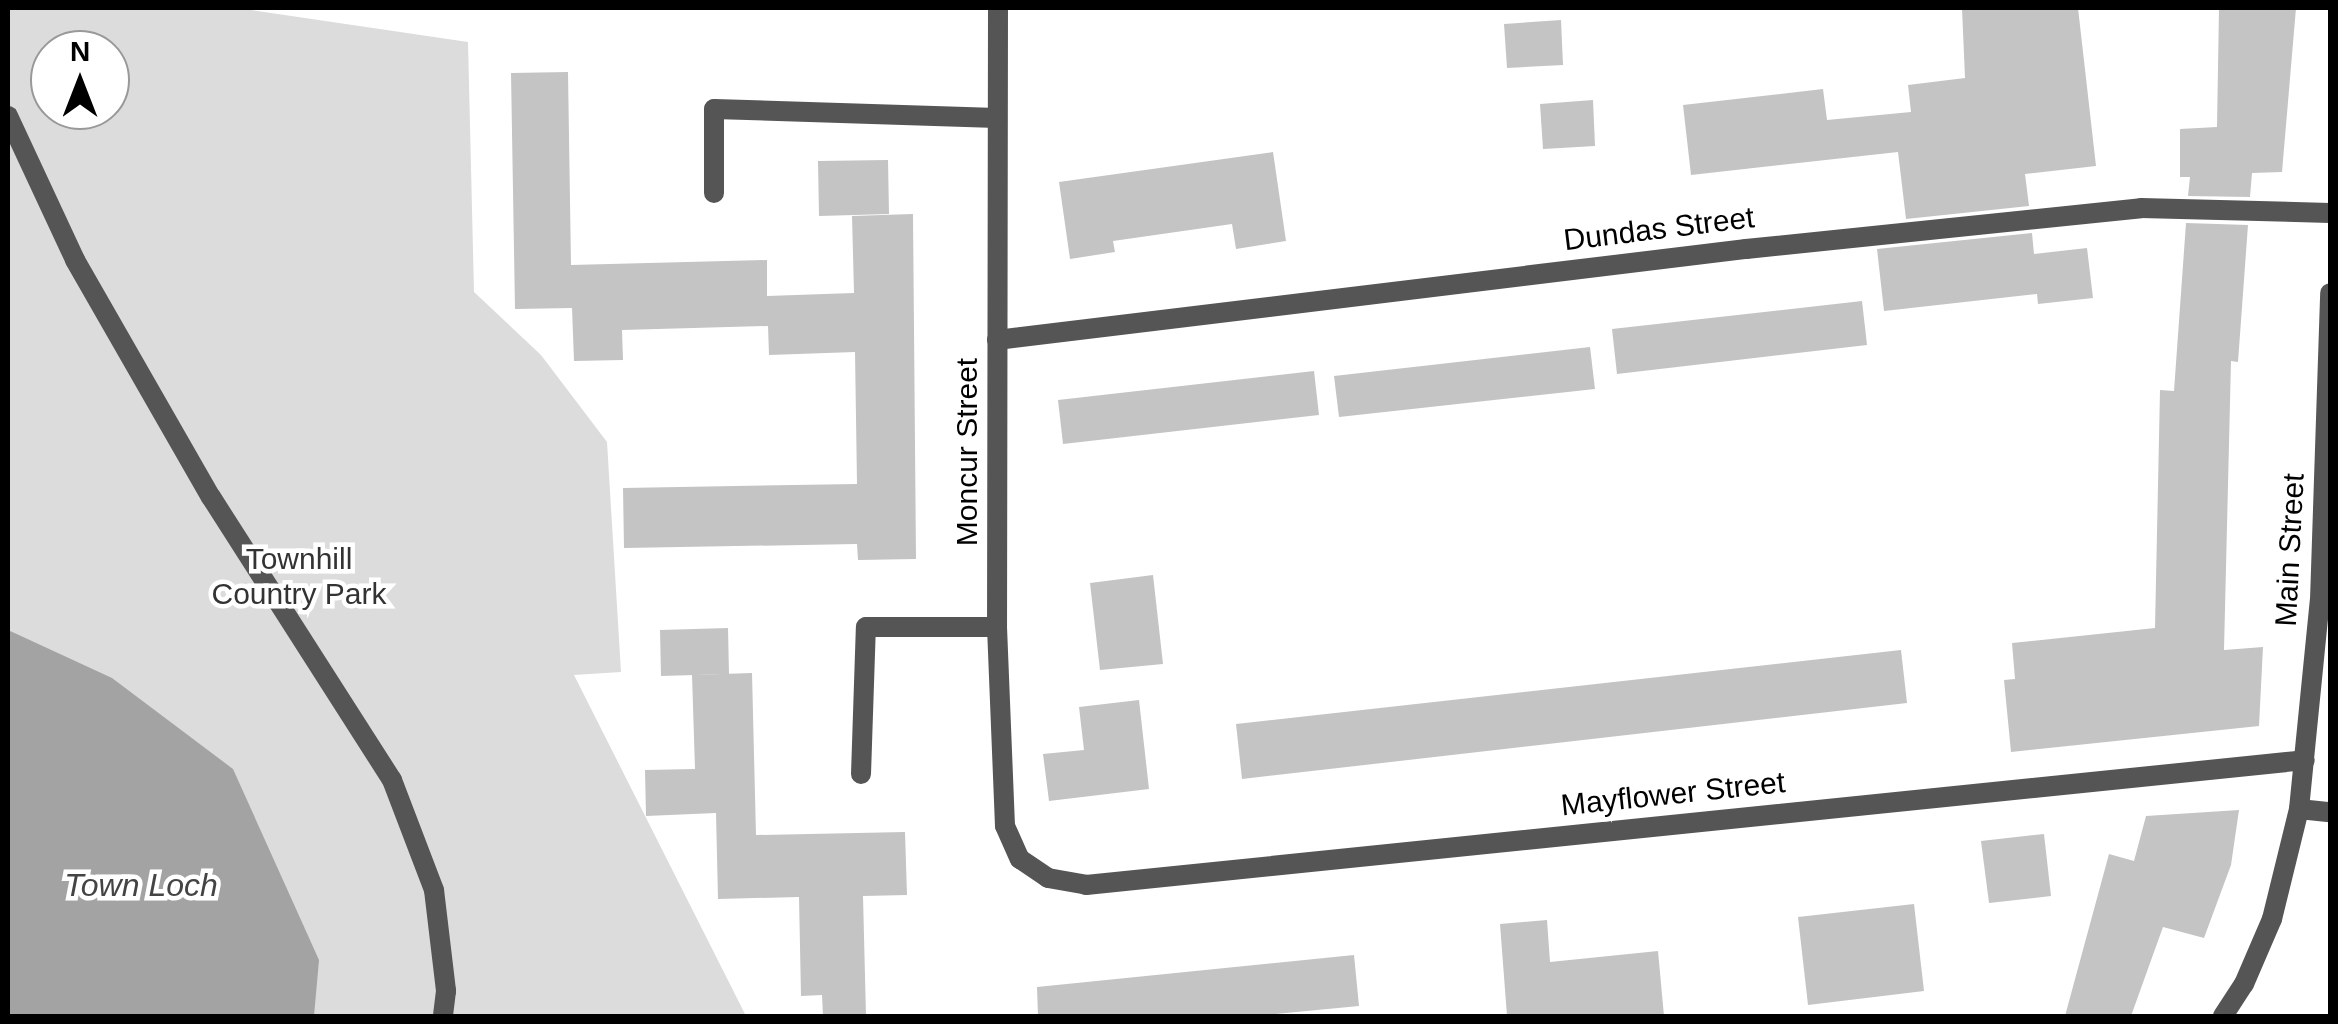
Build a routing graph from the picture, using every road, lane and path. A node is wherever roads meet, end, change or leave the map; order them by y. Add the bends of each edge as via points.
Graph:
1 (998, 8) edge
2 (8, 116) edge
3 (997, 118) junction
4 (714, 193) dead end
5 (2330, 213) edge
6 (2330, 293) edge
7 (997, 340) junction
8 (997, 628) junction
9 (2304, 760) junction
10 (861, 774) dead end
11 (2299, 809) junction
12 (2330, 812) edge
13 (1048, 878) joint
14 (444, 1016) edge
15 (2223, 1016) edge

1 - 3 street, Moncur Street
2 - 14 street via 75,260 201,480 392,780 434,890
3 - 4 street via 714,109
3 - 7 street, Moncur Street
5 - 7 street, Dundas Street via 2141,208
6 - 9 street, Main Street via 2320,600
7 - 8 street, Moncur Street
8 - 10 street via 866,628
8 - 13 street, Moncur Street via 1005,826 1020,858
9 - 11 street, Main Street
9 - 13 street, Mayflower Street via 1086,885
11 - 12 street
11 - 15 street, Main Street via 2272,918

